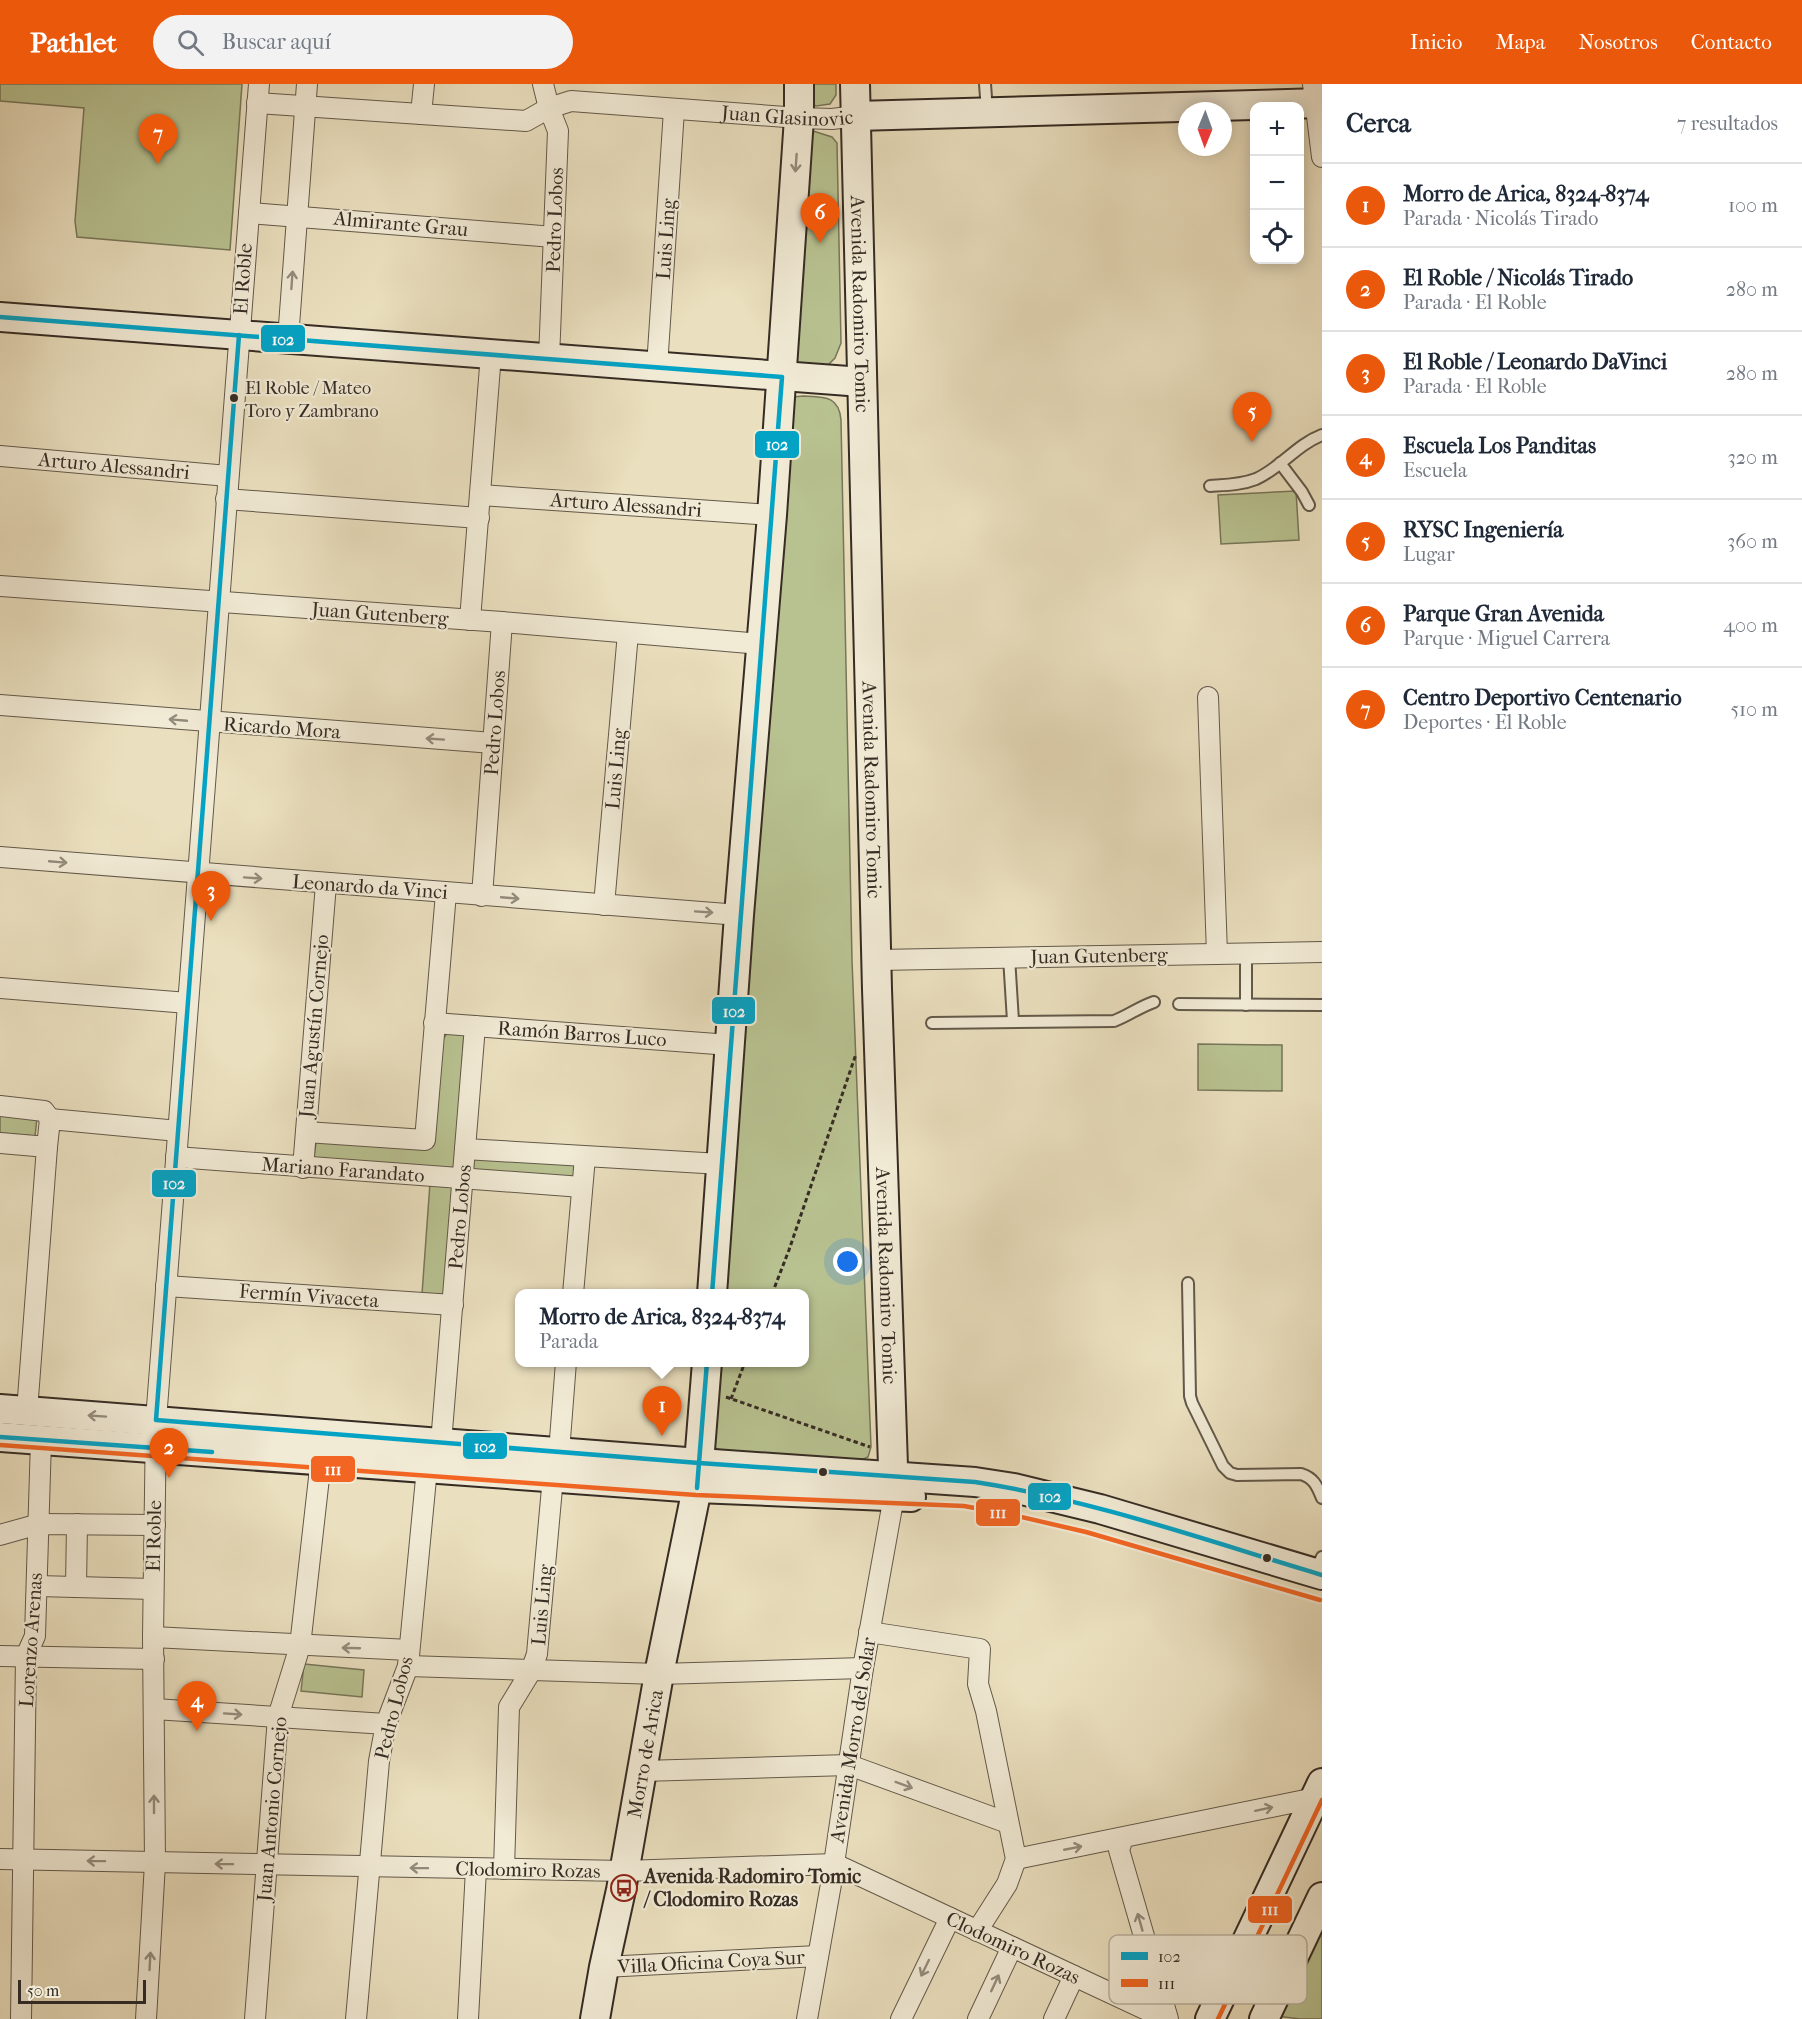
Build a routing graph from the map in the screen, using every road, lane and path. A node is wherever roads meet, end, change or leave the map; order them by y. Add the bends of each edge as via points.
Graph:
1 (307, 84) edge
2 (424, 84) edge
3 (543, 84) edge
4 (799, 84) edge
5 (855, 84) edge
6 (985, 84) edge
7 (258, 93) edge
8 (1317, 97) edge
9 (306, 106) junction
10 (549, 108) junction
11 (674, 110) junction
12 (987, 112) junction
13 (421, 114) junction
14 (855, 116) junction
15 (799, 118) junction
16 (1322, 157) edge
17 (249, 213) junction
18 (297, 215) junction
19 (554, 237) junction
20 (0, 317) edge
21 (239, 334) junction
22 (288, 339) junction
23 (491, 354) junction
24 (549, 359) junction
25 (657, 368) junction
26 (782, 377) junction
27 (862, 382) junction
28 (1322, 435) edge
29 (0, 456) edge
30 (1280, 463) junction
31 (228, 476) junction
32 (1210, 486) dead end
33 (480, 495) junction
34 (226, 499) junction
35 (1309, 505) dead end
36 (772, 516) junction
37 (478, 518) junction
38 (0, 586) edge
39 (219, 602) junction
40 (470, 620) junction
41 (502, 622) junction
42 (628, 633) junction
43 (761, 644) junction
44 (1208, 697) dead end
45 (0, 705) edge
46 (209, 723) junction
47 (493, 743) junction
48 (0, 857) edge
49 (197, 874) junction
50 (326, 884) junction
51 (446, 893) junction
52 (482, 896) junction
53 (604, 905) junction
54 (739, 915) junction
55 (1322, 952) edge
56 (1217, 954) junction
57 (1246, 954) junction
58 (1009, 957) junction
59 (876, 960) junction
60 (0, 988) edge
61 (1154, 1002) dead end
62 (188, 1003) junction
63 (1179, 1004) dead end
64 (1246, 1005) junction
65 (1322, 1005) edge
66 (1013, 1021) junction
67 (434, 1023) junction
68 (932, 1023) dead end
69 (475, 1026) junction
70 (859, 1044) dead end
71 (730, 1045) junction
72 (0, 1106) edge
73 (50, 1119) junction
74 (178, 1131) junction
75 (306, 1132) junction
76 (0, 1143) edge
77 (47, 1147) junction
78 (465, 1149) junction
79 (176, 1157) junction
80 (585, 1157) junction
81 (721, 1164) junction
82 (303, 1168) junction
83 (463, 1179) junction
84 (582, 1187) junction
85 (1188, 1283) dead end
86 (166, 1286) junction
87 (573, 1289) edge
88 (712, 1289) edge
89 (774, 1289) edge
90 (453, 1305) junction
91 (566, 1367) edge
92 (743, 1367) edge
93 (706, 1375) edge
94 (731, 1399) junction
95 (13, 1410) edge
96 (156, 1420) junction
97 (0, 1437) edge
98 (41, 1440) junction
99 (441, 1443) junction
100 (155, 1449) junction
101 (321, 1460) junction
102 (556, 1465) junction
103 (426, 1468) junction
104 (698, 1475) junction
105 (893, 1475) junction
106 (1322, 1498) edge
107 (39, 1524) junction
108 (77, 1524) junction
109 (155, 1525) junction
110 (0, 1535) edge
111 (1320, 1575) edge
112 (37, 1586) junction
113 (76, 1587) junction
114 (153, 1589) junction
115 (869, 1632) junction
116 (153, 1637) junction
117 (300, 1646) junction
118 (0, 1656) edge
119 (26, 1656) junction
120 (409, 1658) junction
121 (154, 1659) junction
122 (863, 1668) junction
123 (531, 1671) junction
124 (659, 1674) junction
125 (154, 1709) junction
126 (278, 1717) junction
127 (386, 1724) junction
128 (849, 1765) junction
129 (642, 1771) junction
130 (1318, 1791) edge
131 (1008, 1823) junction
132 (1123, 1838) junction
133 (0, 1859) edge
134 (23, 1859) junction
135 (1016, 1859) junction
136 (154, 1863) junction
137 (266, 1864) junction
138 (835, 1864) junction
139 (369, 1867) junction
140 (476, 1869) junction
141 (504, 1869) junction
142 (624, 1871) junction
143 (1322, 1897) edge
144 (950, 1918) junction
145 (977, 1931) junction
146 (1143, 1935) edge
147 (1250, 1935) edge
148 (1307, 1942) edge
149 (1012, 1947) junction
150 (818, 1956) junction
151 (604, 1967) junction
152 (1074, 1976) junction
153 (1109, 1998) edge
154 (1163, 2004) edge
155 (1217, 2004) edge
156 (1272, 2004) edge
157 (1129, 2011) edge
158 (21, 2019) edge
159 (146, 2019) edge
160 (255, 2019) edge
161 (356, 2019) edge
162 (468, 2019) edge
163 (595, 2019) edge
164 (807, 2019) edge
165 (901, 2019) edge
166 (978, 2019) edge
167 (1054, 2019) edge
168 (1167, 2019) edge
169 (1210, 2019) edge
170 (1264, 2019) edge

1 - 9 street
2 - 13 street
3 - 10 street, Pedro Lobos
4 - 15 street
5 - 14 street, Avenida Radomiro Tomic
6 - 12 lane
7 - 9 street, Juan Glasinovic
7 - 17 street, El Roble
8 - 12 street, Juan Glasinovic
8 - 16 street
9 - 13 street, Juan Glasinovic
9 - 18 street
10 - 11 street, Juan Glasinovic via 571,101
10 - 13 street, Juan Glasinovic via 526,121
10 - 19 street, Pedro Lobos via 558,131
11 - 15 street, Juan Glasinovic
11 - 25 street, Luis Ling
12 - 14 street, Juan Glasinovic
14 - 15 street, Juan Glasinovic
14 - 27 street, Avenida Radomiro Tomic
15 -> 26 street
17 - 18 street, Almirante Grau
17 - 21 street, El Roble
18 - 19 street, Almirante Grau
22 -> 18 street
19 - 24 street, Pedro Lobos
20 - 21 street
21 - 22 street
21 - 31 street, El Roble
22 - 23 street
23 - 24 street
23 - 33 street
24 - 25 street
25 - 26 street
26 - 27 street
26 - 36 street
27 - 59 street, Avenida Radomiro Tomic
28 - 30 lane via 1300,446
29 - 31 street, Arturo Alessandri
30 - 32 lane via 1256,479
30 - 35 lane
31 - 34 street, El Roble
33 - 36 street, Arturo Alessandri
33 - 37 street
34 - 37 street
34 - 39 street, El Roble
36 - 43 street
37 - 40 street
38 - 39 street, Juan Gutenberg
39 - 40 street, Juan Gutenberg
39 - 46 street, El Roble
40 - 41 street, Juan Gutenberg
41 - 42 street, Juan Gutenberg
41 - 47 street, Pedro Lobos
42 - 43 street, Juan Gutenberg
42 - 53 street, Luis Ling
43 - 54 street
44 - 56 street
46 -> 45 street, Ricardo Mora
47 -> 46 street, Ricardo Mora
46 - 49 street, El Roble
47 - 52 street, Pedro Lobos
48 -> 49 street, Leonardo da Vinci
49 -> 50 street, Leonardo da Vinci
49 - 62 street, El Roble
50 - 51 street, Leonardo da Vinci
50 - 75 street, Juan Agustín Cornejo
51 - 52 street, Leonardo da Vinci
51 - 67 street
52 -> 53 street, Leonardo da Vinci
53 -> 54 street, Leonardo da Vinci
54 - 71 street
55 - 57 street, Juan Gutenberg
56 - 57 street, Juan Gutenberg
56 - 58 street, Juan Gutenberg
57 - 64 lane
58 - 59 street, Juan Gutenberg
58 - 66 lane
59 - 105 street, Avenida Radomiro Tomic
60 - 62 street
61 - 66 lane via 1114,1021
62 - 74 street, El Roble
63 - 64 lane
64 - 65 lane
66 - 68 lane
67 - 69 street, Ramón Barros Luco
67 - 75 street, Mariano Farandato via 425,1140
69 - 71 street, Ramón Barros Luco
69 - 78 street, Pedro Lobos
70 - 89 path
71 - 81 street
72 - 73 street via 44,1111
73 - 74 street
73 - 77 street
74 - 79 street, El Roble
75 - 82 street, Juan Agustín Cornejo
76 - 77 street
77 - 95 street
78 - 80 street
78 - 83 street, Pedro Lobos
79 - 82 street, Mariano Farandato
79 - 86 street, El Roble
80 - 81 street
80 - 84 street
81 - 88 street
82 - 83 street, Mariano Farandato
83 - 84 street, Mariano Farandato
83 - 90 street, Pedro Lobos
84 - 87 street
85 - 106 lane via 1190,1396 1223,1466 1237,1475 1310,1476
86 - 90 street, Fermín Vivaceta
86 - 96 street, El Roble
90 - 99 street, Pedro Lobos
91 - 102 street, Luis Ling
92 - 94 path
93 - 94 path
93 - 104 street
94 - 105 path
96 -> 95 street
96 - 99 street
96 - 100 street, El Roble
97 - 98 street
98 - 100 street
98 - 107 street, Lorenzo Arenas
99 - 102 street
100 - 101 street
100 - 109 street, El Roble
101 - 103 street
101 - 117 street, Juan Antonio Cornejo
102 - 103 street
102 - 104 street
102 - 123 street, Luis Ling via 537,1654
103 - 120 street, Pedro Lobos
104 - 105 street
104 - 124 street, Morro de Arica
105 - 111 street via 1014,1488 1100,1509
105 - 115 street, Avenida Morro del Solar
107 - 108 street
107 - 110 street
107 - 112 street, Lorenzo Arenas
108 - 109 street
108 - 113 street
109 - 114 street, El Roble
112 - 113 street
112 - 119 street, Lorenzo Arenas via 35,1636
113 - 114 street
114 - 116 street, El Roble
115 - 122 street, Avenida Morro del Solar
115 - 131 street via 980,1649 978,1684
116 - 117 street
116 - 121 street, El Roble
120 -> 117 street
117 - 126 street, Juan Antonio Cornejo
118 - 119 street
119 - 121 street
119 - 134 street, Lorenzo Arenas
120 - 123 street
120 - 127 street, Pedro Lobos
121 - 125 street, El Roble
122 - 124 street
122 - 128 street, Avenida Morro del Solar
123 - 124 street
123 - 141 street, Luis Ling via 509,1707
124 - 129 street, Morro de Arica
125 -> 126 street
136 -> 125 street, El Roble
126 - 127 street
126 - 137 street, Juan Antonio Cornejo
127 - 139 street, Pedro Lobos
128 - 129 street
128 -> 131 street
128 - 138 street, Avenida Morro del Solar
129 - 142 street, Morro de Arica
132 -> 130 street
130 - 147 street
131 - 135 street
135 -> 132 street
146 -> 132 street via 1119,1850
133 - 134 street, Clodomiro Rozas
136 -> 134 street, Clodomiro Rozas
134 - 158 street, Lorenzo Arenas
135 - 145 street via 1007,1884
137 -> 136 street, Clodomiro Rozas
159 -> 136 street, El Roble
137 - 139 street, Clodomiro Rozas
137 - 160 street, Juan Antonio Cornejo
138 - 142 street, Clodomiro Rozas
138 - 144 street, Clodomiro Rozas
138 - 150 street, Avenida Morro del Solar
140 -> 139 street, Clodomiro Rozas
139 - 161 street, Pedro Lobos
140 - 141 street, Clodomiro Rozas
140 - 162 street
141 - 142 street, Clodomiro Rozas
142 - 151 street, Morro de Arica
143 - 148 street
144 - 145 street, Clodomiro Rozas
144 -> 165 street
145 - 149 street, Clodomiro Rozas
149 - 152 street, Clodomiro Rozas
166 -> 149 street
150 - 151 street, Villa Oficina Coya Sur
150 - 164 street, Avenida Morro del Solar
151 - 163 street, Morro de Arica
152 - 153 street, Clodomiro Rozas
152 - 167 street
168 -> 154 street
155 - 169 street
156 - 170 street
157 - 168 street, Clodomiro Rozas

